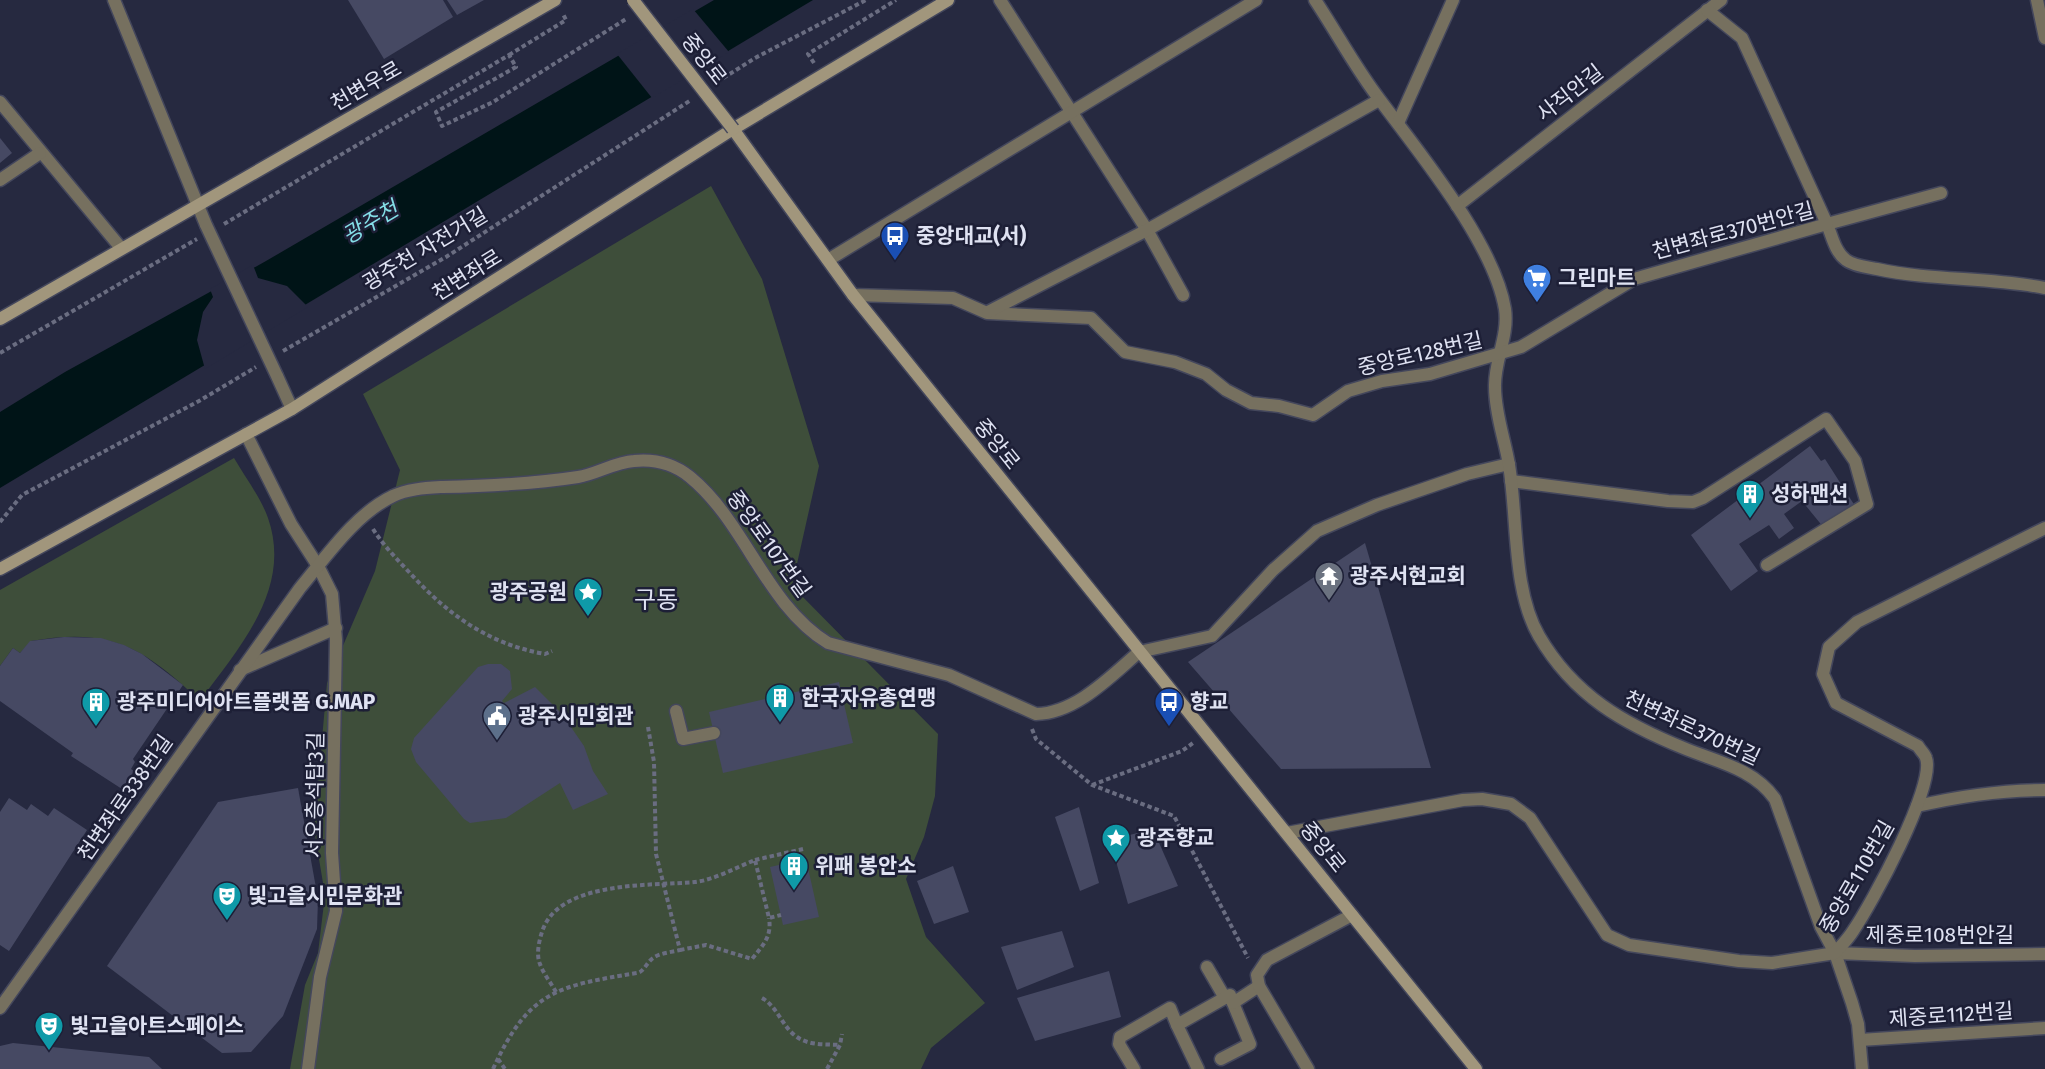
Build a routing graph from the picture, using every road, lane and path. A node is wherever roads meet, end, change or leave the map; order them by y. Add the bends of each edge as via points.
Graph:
1 (114, 0) edge
2 (555, 0) edge
3 (633, 0) edge
4 (866, 0) edge
5 (896, 0) edge
6 (948, 0) edge
7 (1000, 0) edge
8 (1256, 0) edge
9 (1315, 0) edge
10 (1453, 0) edge
11 (1720, 0) edge
12 (2037, 0) edge
13 (1707, 10) junction
14 (630, 16) dead end
15 (2045, 38) edge
16 (808, 54) dead end
17 (509, 55) junction
18 (708, 88) dead end
19 (699, 94) dead end
20 (1379, 100) junction
21 (0, 102) edge
22 (1071, 113) junction
23 (1398, 123) junction
24 (733, 129) junction
25 (40, 153) junction
26 (0, 180) edge
27 (1941, 193) dead end
28 (197, 205) junction
29 (1457, 206) junction
30 (1827, 224) junction
31 (209, 229) junction
32 (1147, 230) junction
33 (121, 248) junction
34 (828, 260) junction
35 (2045, 288) edge
36 (853, 295) junction
37 (1183, 295) dead end
38 (987, 313) junction
39 (0, 319) edge
40 (280, 352) dead end
41 (0, 353) edge
42 (1502, 354) junction
43 (260, 364) dead end
44 (292, 409) junction
45 (246, 434) junction
46 (1509, 464) junction
47 (1511, 482) junction
48 (365, 516) junction
49 (0, 522) edge
50 (352, 528) joint
51 (2045, 528) edge
52 (1767, 565) dead end
53 (318, 566) junction
54 (0, 569) edge
55 (336, 628) junction
56 (552, 651) dead end
57 (1138, 652) junction
58 (239, 671) junction
59 (676, 711) dead end
60 (1024, 711) junction
61 (648, 727) dead end
62 (714, 733) dead end
63 (1206, 733) junction
64 (1092, 785) junction
65 (2045, 790) edge
66 (1917, 806) junction
67 (1287, 833) junction
68 (803, 849) dead end
69 (755, 860) junction
70 (663, 881) junction
71 (781, 915) dead end
72 (1352, 915) junction
73 (769, 918) junction
74 (680, 950) junction
75 (1835, 953) junction
76 (2045, 954) edge
77 (1207, 967) dead end
78 (1258, 981) junction
79 (556, 992) junction
80 (762, 998) dead end
81 (1229, 1000) junction
82 (0, 1008) edge
83 (1177, 1025) junction
84 (2045, 1028) edge
85 (842, 1034) dead end
86 (1860, 1040) junction
87 (840, 1045) junction
88 (498, 1059) junction
89 (1221, 1059) dead end
90 (308, 1069) edge
91 (493, 1069) edge
92 (505, 1069) edge
93 (827, 1069) edge
94 (1134, 1069) edge
95 (1198, 1069) edge
96 (1308, 1069) edge
97 (1476, 1069) edge
98 (1862, 1069) edge

1 - 28 street
2 - 17 path via 566,20
2 - 28 street, 천변우로
3 - 24 street, 중앙로, bridge
4 - 18 path via 755,58
5 - 16 path
6 - 24 street, 천변좌로
7 - 22 street
8 - 22 street
9 - 20 street, 천변좌로370번길
10 - 23 street
11 - 13 street, 사직안길
12 - 15 street
13 - 29 street, 사직안길
13 - 30 street via 1742,38
14 - 17 path via 493,102 442,126 436,112 516,66
17 - 31 path
19 - 40 path, 광주천 자전거길 via 446,257
20 - 23 street, 천변좌로370번길
20 - 32 street
21 - 25 street
22 - 32 street
22 - 34 street
23 - 29 street, 천변좌로370번길
24 - 34 street, 중앙로
24 - 44 street, 천변좌로
25 - 26 street
25 - 33 street
27 - 30 street
28 - 31 street
28 - 33 street, 천변우로
29 - 42 street, 천변좌로370번길 via 1485,255 1504,308
30 - 35 street, 천변좌로370번안길 via 1837,250 1846,261 1861,266 1914,277 2000,281
30 - 42 street, 천변좌로370번안길 via 1634,279 1546,334
31 - 41 path
31 - 44 street, bridge
32 - 37 street
32 - 38 street
33 - 39 street, 천변우로
34 - 36 street, 중앙로
36 - 38 street, 중앙로128번길 via 953,298
36 - 57 street, 중앙로
38 - 42 street, 중앙로128번길 via 1091,318 1125,352 1175,362 1206,374 1251,403 1313,416 1348,391
42 - 46 street, 천변좌로370번길 via 1495,390
43 - 49 path via 22,495
44 - 45 street, 천변좌로
45 - 53 street, 서오층석탑3길 via 291,524
45 - 54 street, 천변좌로
46 - 47 street, 천변좌로370번길
46 - 57 street via 1377,505 1317,531 1273,570 1212,636
47 - 52 street via 1693,502 1826,419 1854,461 1867,504
47 - 75 street, 천변좌로370번길 via 1530,618 1569,680 1621,719 1660,739 1750,773 1766,786 1775,799 1821,927
48 - 50 street, 중앙로107번길
48 - 56 path via 381,542 433,599 454,616 501,644 545,654
48 - 60 street, 중앙로107번길 via 394,495 416,490 579,477 633,460 673,465 718,504 789,607 815,634 828,643 949,675
50 - 53 street, 천변좌로338번길
51 - 66 street, 중앙로110번길 via 1857,622 1829,647 1822,674 1836,703 1918,746 1926,758 1927,771
53 - 55 street, 서오층석탑3길 via 332,594
53 - 58 street, 천변좌로338번길
55 - 58 street
55 - 90 street, 서오층석탑3길 via 332,853 336,911 321,977
57 - 60 street, 중앙로107번길 via 1071,705 1048,714
57 - 63 street, 중앙로
58 - 82 street, 천변좌로338번길
59 - 62 street via 683,739
60 - 64 path via 1036,739
61 - 70 path via 654,762 656,854
63 - 64 path via 1182,751
63 - 67 street, 중앙로
64 - 78 path via 1174,816
65 - 66 street via 1957,797
66 - 75 street, 중앙로110번길 via 1853,932
67 - 72 street, 중앙로
67 - 75 street, 중앙로110번길 via 1463,800 1511,804 1530,818 1607,935 1629,945 1738,961 1772,963
68 - 69 path
69 - 70 path via 696,882
69 - 73 path
70 - 74 path
70 - 79 path via 598,891 566,903 544,924 538,942 539,963
71 - 73 path
72 - 78 street via 1267,960
72 - 97 street, 중앙로
73 - 74 path via 768,939 752,959 706,945
74 - 79 path via 654,957 640,973 583,981
75 - 76 street, 제중로108번안길
75 - 86 street, 천변좌로370번길
77 - 81 street
78 - 81 street
78 - 96 street
79 - 88 path via 526,1014
80 - 87 path via 776,1008 797,1037 815,1044
81 - 83 street
81 - 89 street via 1250,1044
83 - 94 street via 1170,1008 1120,1037 1119,1044
83 - 95 street
84 - 86 street, 제중로112번길
85 - 87 path
86 - 98 street, 천변좌로370번길
87 - 93 path
88 - 91 path
88 - 92 path

